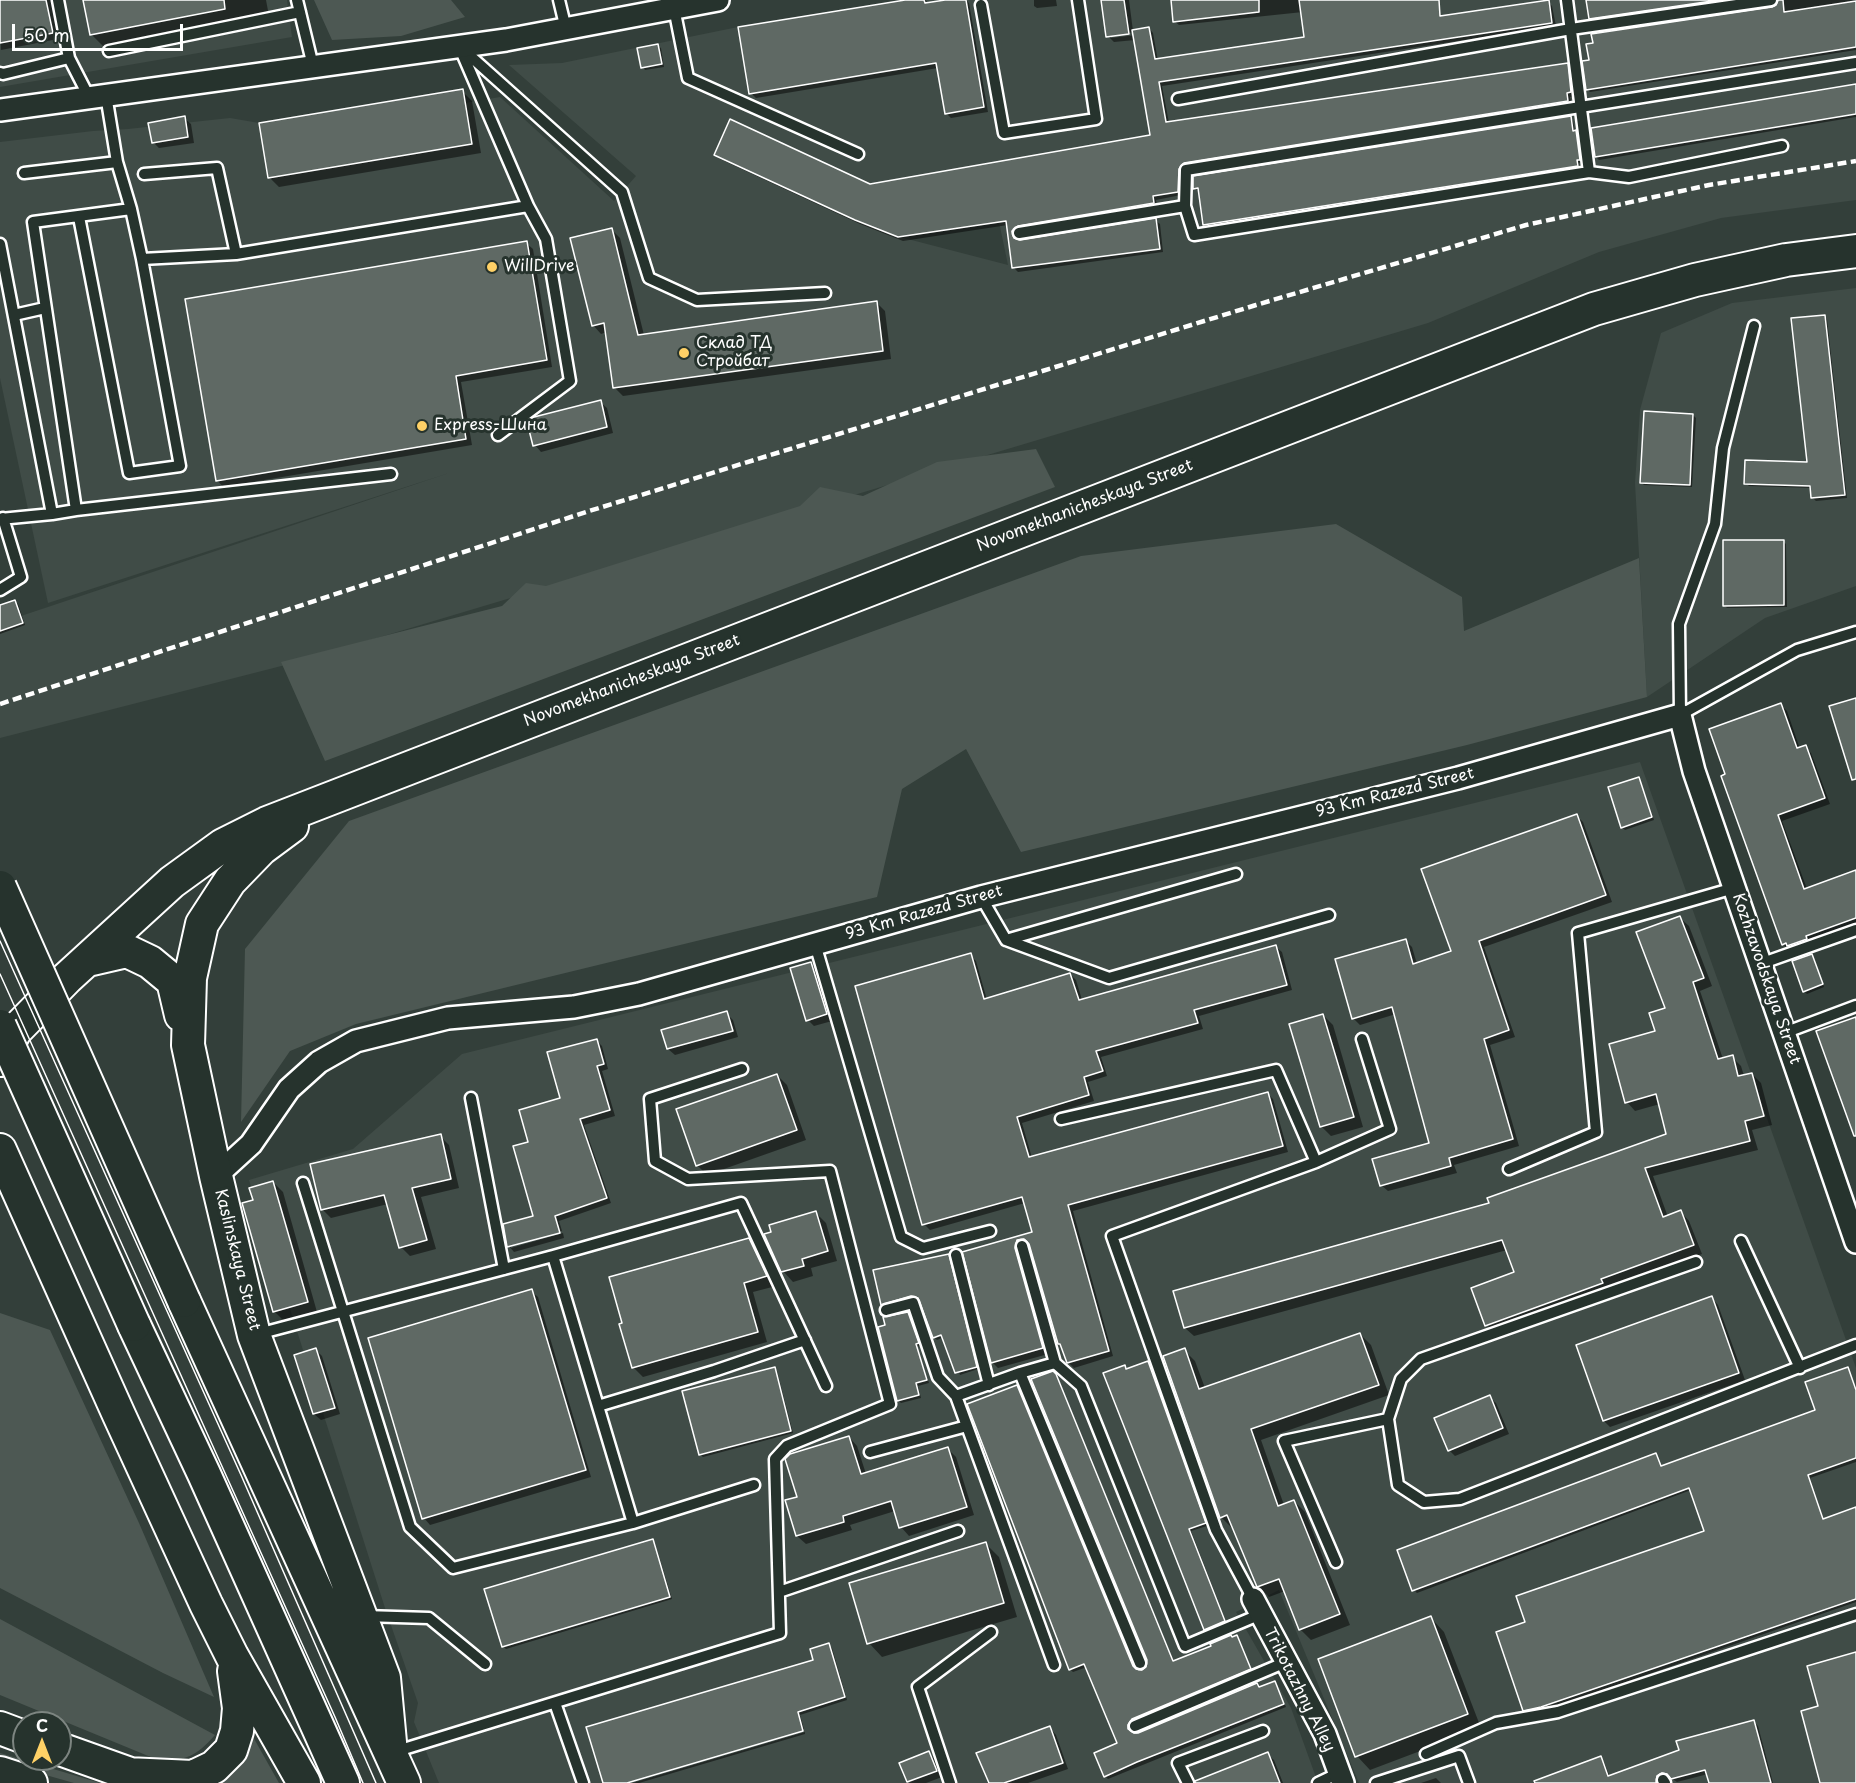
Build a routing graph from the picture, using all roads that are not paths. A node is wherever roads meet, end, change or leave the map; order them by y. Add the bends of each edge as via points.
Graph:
1 (58, 0) edge
2 (297, 0) edge
3 (559, 0) edge
4 (718, 0) edge
5 (1078, 0) edge
6 (1567, 0) edge
7 (1771, 0) edge
8 (981, 5) dead end
9 (674, 8) junction
10 (300, 12) junction
11 (566, 29) junction
12 (1571, 29) junction
13 (459, 46) junction
14 (109, 51) dead end
15 (69, 58) junction
16 (1856, 63) edge
17 (313, 66) junction
18 (0, 73) edge
19 (98, 96) junction
20 (1178, 99) dead end
21 (1582, 107) junction
22 (0, 110) edge
23 (1782, 146) dead end
24 (858, 154) dead end
25 (117, 162) junction
26 (1589, 172) junction
27 (24, 173) dead end
28 (144, 174) dead end
29 (528, 206) junction
30 (1185, 206) junction
31 (131, 209) junction
32 (79, 217) junction
33 (1019, 233) dead end
34 (0, 244) edge
35 (1856, 251) edge
36 (236, 254) junction
37 (142, 259) junction
38 (825, 293) dead end
39 (45, 308) junction
40 (14, 315) junction
41 (1754, 326) dead end
42 (498, 435) dead end
43 (391, 474) dead end
44 (76, 510) junction
45 (52, 514) junction
46 (1, 518) edge
47 (0, 590) edge
48 (1856, 632) edge
49 (1680, 715) junction
50 (326, 799) junction
51 (1236, 874) dead end
52 (0, 887) edge
53 (1734, 888) junction
54 (981, 897) junction
55 (1329, 915) dead end
56 (1856, 930) edge
57 (1006, 940) junction
58 (815, 944) junction
59 (87, 960) junction
60 (1760, 964) junction
61 (1856, 1006) edge
62 (0, 1026) edge
63 (1784, 1033) junction
64 (1362, 1039) dead end
65 (188, 1045) junction
66 (0, 1060) edge
67 (742, 1069) dead end
68 (471, 1098) dead end
69 (1061, 1119) dead end
70 (0, 1150) edge
71 (1316, 1162) junction
72 (1509, 1168) dead end
73 (216, 1176) junction
74 (303, 1183) dead end
75 (990, 1231) dead end
76 (1742, 1241) dead end
77 (1856, 1242) edge
78 (1022, 1246) dead end
79 (553, 1256) junction
80 (956, 1256) dead end
81 (1696, 1262) dead end
82 (504, 1269) junction
83 (886, 1310) dead end
84 (344, 1312) junction
85 (254, 1335) junction
86 (805, 1340) junction
87 (1856, 1346) edge
88 (1055, 1362) junction
89 (1800, 1368) junction
90 (1020, 1373) junction
91 (989, 1384) junction
92 (826, 1386) dead end
93 (956, 1396) junction
94 (598, 1406) junction
95 (1388, 1419) junction
96 (967, 1425) junction
97 (870, 1452) dead end
98 (754, 1485) dead end
99 (633, 1523) junction
100 (958, 1531) dead end
101 (1336, 1562) dead end
102 (779, 1592) junction
103 (1257, 1607) junction
104 (1856, 1614) edge
105 (361, 1616) junction
106 (991, 1632) dead end
107 (232, 1656) junction
108 (1286, 1662) junction
109 (1140, 1663) dead end
110 (485, 1664) dead end
111 (1054, 1665) dead end
112 (555, 1703) junction
113 (1135, 1726) dead end
114 (1263, 1731) dead end
115 (72, 1753) edge
116 (391, 1754) junction
117 (1426, 1754) dead end
118 (128, 1774) junction
119 (1341, 1778) edge
120 (157, 1783) edge
121 (304, 1783) edge
122 (343, 1783) edge
123 (404, 1783) edge
124 (583, 1783) edge
125 (950, 1783) edge
126 (1188, 1783) edge
127 (1318, 1783) edge
128 (1376, 1783) edge
129 (1469, 1783) edge

1 - 15 lane
2 - 10 lane
3 - 11 lane
4 - 9 street
5 - 8 lane via 1096,119 1004,133
6 - 12 lane
7 - 12 lane
9 - 11 street
9 - 24 lane via 688,78
10 - 14 lane
10 - 17 lane
11 - 13 street
12 - 20 lane
12 - 21 lane
13 - 17 street
13 - 29 lane
13 - 38 lane via 622,192 649,278 697,300
15 - 18 lane
15 - 19 lane
16 - 21 lane
17 - 19 street
19 - 22 street
19 - 25 lane
21 - 26 lane
21 - 30 lane via 1186,170
23 - 26 lane via 1629,177
25 - 27 lane
25 - 31 lane
26 - 30 lane via 1194,235
28 - 36 lane via 217,168
29 - 36 lane
29 - 42 lane via 546,239 570,381
30 - 33 lane
31 - 32 lane
31 - 37 lane
32 - 37 lane via 129,473 180,466
32 - 39 lane via 33,222
34 - 40 lane
35 - 50 main road, Novomekhanicheskaya Street via 1786,260 1695,280 1594,309
36 - 37 lane
39 - 40 lane
39 - 44 lane
40 - 45 lane
41 - 49 lane via 1723,448 1714,524 1679,624
43 - 44 lane
44 - 45 lane
45 - 46 lane
46 - 47 lane via 21,577
48 - 49 lane via 1797,650
49 - 53 street, Kozhzavodskaya Street via 1694,771
49 - 54 street, 93 Km Razezd Street via 1458,778
50 - 59 main road, Novomekhanicheskaya Street via 223,845 172,882
50 - 65 main road, Kaslinskaya Street via 261,849 230,881 202,924 190,978
51 - 57 lane
52 - 116 main road, bridge
53 - 60 street, Kozhzavodskaya Street
53 - 72 lane via 1578,933 1596,1132
54 - 57 lane
54 - 58 street, 93 Km Razezd Street
55 - 57 lane via 1109,978
56 - 60 lane
58 - 73 street, 93 Km Razezd Street via 639,994 574,1007 448,1018 356,1041 319,1062 289,1089 251,1143
58 - 75 lane via 902,1237 923,1248
59 - 65 main road via 127,951 150,962 173,981
59 - 66 main road, Novomekhanicheskaya Street via 15,1031
60 - 63 street, Kozhzavodskaya Street
61 - 63 lane
62 - 122 main road, bridge
63 - 77 street, Kozhzavodskaya Street
64 - 71 lane via 1390,1129
65 - 73 main road, Kaslinskaya Street
67 - 102 lane via 650,1100 656,1161 688,1179 830,1171 890,1404 787,1446 775,1459
68 - 82 lane
69 - 71 lane via 1276,1070
70 - 107 main road
71 - 103 lane via 1112,1236 1216,1530
73 - 85 main road, Kaslinskaya Street
74 - 84 lane
76 - 89 lane
78 - 88 lane
79 - 82 lane
79 - 86 lane via 741,1203
79 - 94 lane
80 - 91 lane
81 - 95 lane via 1421,1359 1401,1379
82 - 84 lane
83 - 93 lane via 912,1303 938,1377
84 - 85 lane
84 - 99 lane via 410,1527 453,1568
85 - 105 main road, Kaslinskaya Street
86 - 92 lane
86 - 94 lane
87 - 89 lane
88 - 90 lane
88 - 103 lane via 1081,1386 1185,1646
89 - 95 lane via 1461,1499 1424,1502 1398,1485
90 - 91 lane
90 - 109 lane
91 - 93 lane
93 - 96 lane
94 - 99 lane
95 - 101 lane via 1284,1441
96 - 97 lane
96 - 111 lane
98 - 99 lane
100 - 102 lane
102 - 112 lane via 780,1633
103 - 108 street, Trikotazhny Alley
104 - 117 lane via 1558,1712 1496,1724
105 - 110 lane via 429,1618
105 - 116 main road, Kaslinskaya Street via 384,1678
106 - 125 lane via 918,1687
107 - 118 main road via 239,1708 231,1750 214,1767 193,1777
107 - 121 main road
108 - 113 lane
108 - 119 street, Trikotazhny Alley via 1325,1734
112 - 116 lane
112 - 124 lane
114 - 126 lane via 1178,1763
115 - 118 main road
116 - 123 main road
118 - 120 main road
119 - 127 lane
128 - 129 lane via 1459,1756

